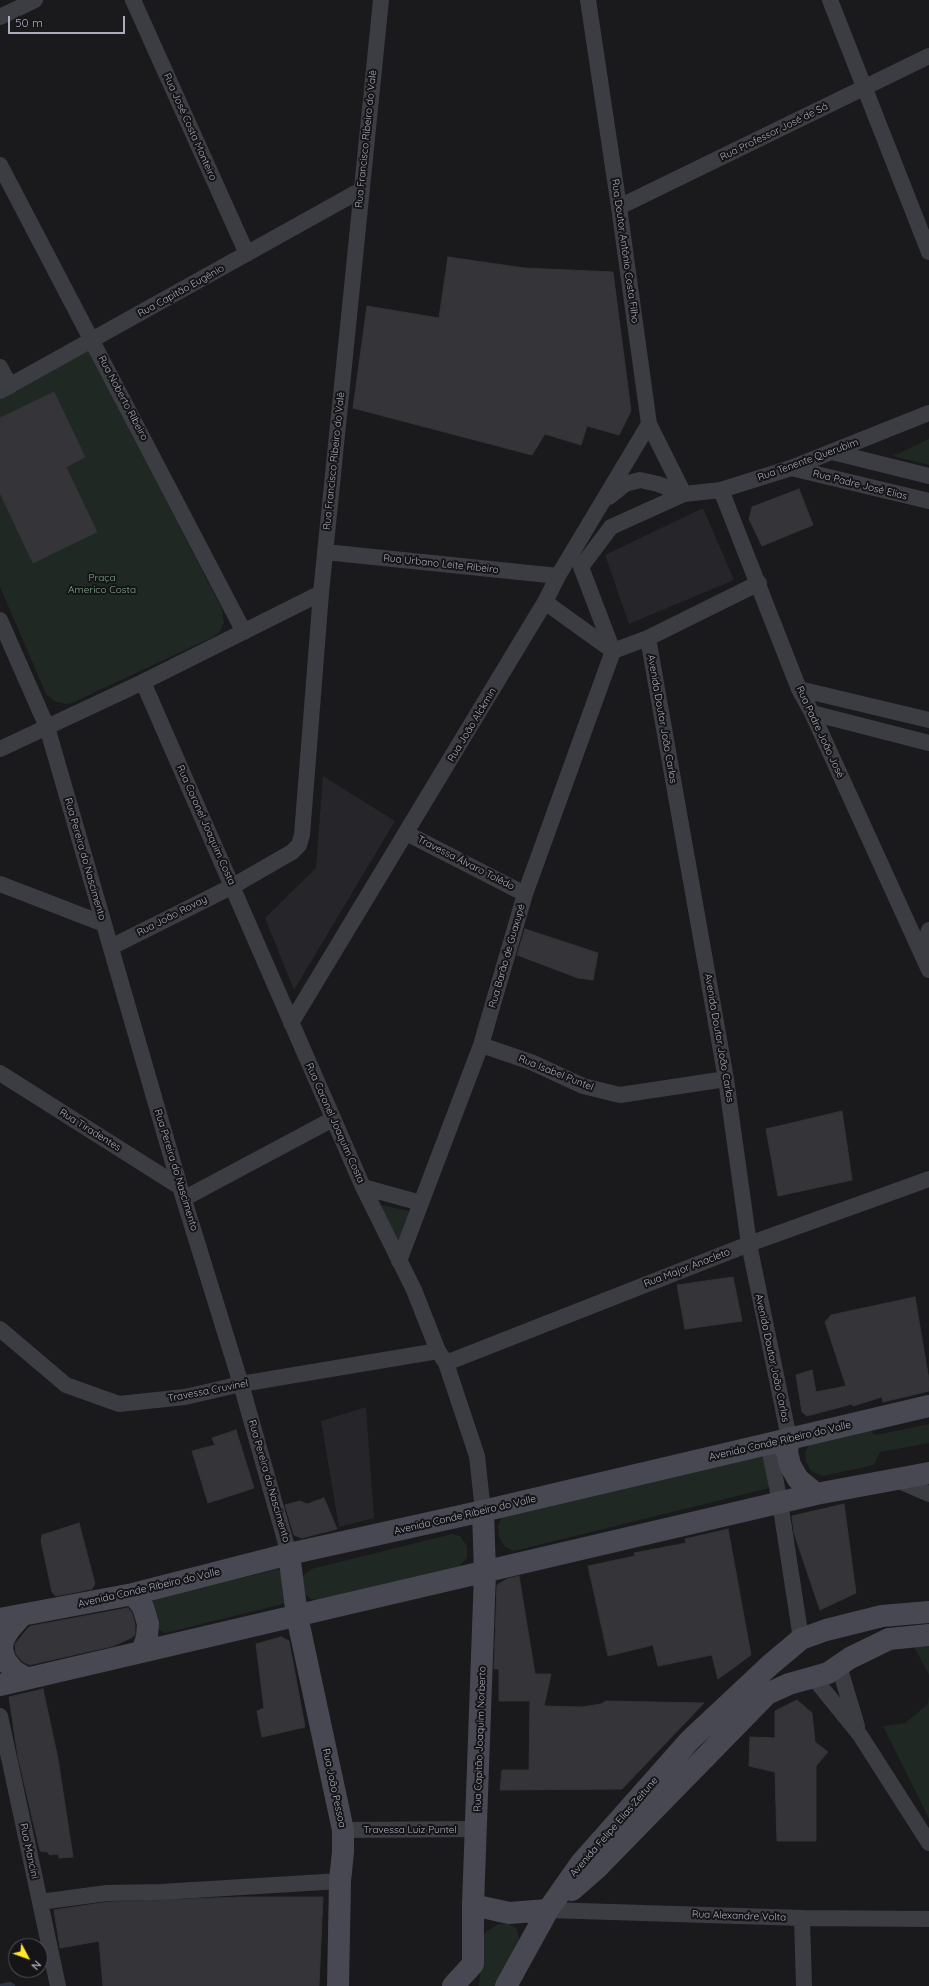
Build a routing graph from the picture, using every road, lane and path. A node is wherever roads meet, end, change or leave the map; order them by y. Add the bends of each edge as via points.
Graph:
1 (35, 0) edge
2 (133, 0) edge
3 (381, 0) edge
4 (588, 0) edge
5 (830, 0) edge
6 (0, 17) edge
7 (929, 56) edge
8 (865, 88) junction
9 (0, 165) edge
10 (361, 190) junction
11 (619, 207) junction
12 (929, 252) edge
13 (247, 254) junction
14 (93, 341) junction
15 (0, 367) edge
16 (5, 388) edge
17 (929, 413) edge
18 (649, 424) junction
19 (832, 452) junction
20 (791, 468) junction
21 (929, 476) edge
22 (720, 490) junction
23 (684, 494) junction
24 (603, 501) junction
25 (929, 501) edge
26 (325, 552) junction
27 (558, 576) junction
28 (759, 583) junction
29 (321, 593) junction
30 (545, 602) junction
31 (0, 620) edge
32 (244, 632) junction
33 (648, 638) junction
34 (613, 650) junction
35 (143, 682) junction
36 (799, 689) junction
37 (812, 713) junction
38 (929, 720) edge
39 (47, 727) junction
40 (929, 743) edge
41 (0, 749) edge
42 (406, 833) junction
43 (0, 884) edge
44 (233, 886) junction
45 (525, 894) junction
46 (104, 924) junction
47 (929, 930) edge
48 (111, 947) junction
49 (926, 956) edge
50 (929, 970) edge
51 (291, 1023) junction
52 (480, 1045) junction
53 (0, 1073) edge
54 (726, 1079) junction
55 (333, 1119) junction
56 (929, 1178) edge
57 (363, 1187) junction
58 (182, 1192) junction
59 (421, 1203) junction
60 (749, 1244) junction
61 (399, 1262) junction
62 (0, 1329) edge
63 (442, 1357) junction
64 (241, 1384) junction
65 (929, 1406) edge
66 (779, 1441) junction
67 (929, 1473) edge
68 (897, 1480) junction
69 (816, 1494) junction
70 (929, 1494) edge
71 (780, 1502) junction
72 (483, 1511) junction
73 (289, 1554) junction
74 (485, 1573) junction
75 (132, 1594) junction
76 (929, 1612) edge
77 (22, 1615) junction
78 (297, 1616) junction
79 (0, 1619) edge
80 (826, 1630) junction
81 (929, 1635) edge
82 (799, 1641) junction
83 (142, 1652) junction
84 (839, 1666) junction
85 (813, 1677) junction
86 (26, 1678) junction
87 (0, 1685) edge
88 (0, 1716) edge
89 (860, 1735) junction
90 (476, 1829) junction
91 (343, 1830) junction
92 (929, 1843) edge
93 (340, 1880) junction
94 (40, 1902) junction
95 (473, 1905) junction
96 (548, 1910) junction
97 (507, 1913) junction
98 (802, 1918) junction
99 (929, 1919) edge
100 (473, 1960) junction
101 (510, 1978) edge
102 (58, 1986) edge
103 (338, 1986) edge
104 (453, 1986) edge
105 (804, 1986) edge

1 - 6 street
2 - 13 street, Rua José Costa Monteiro
3 - 10 street, Rua Francisco Ribeiro do Valê
4 - 11 street, Rua Doutor Antônio Costa Filho
5 - 8 street
7 - 8 street, Rua Professor José de Sá
8 - 11 street, Rua Professor José de Sá
8 - 12 street
9 - 14 street, Rua Noberto Ribeiro
10 - 13 street, Rua Capitão Eugênio
10 - 26 street, Rua Francisco Ribeiro do Valê
11 - 18 street, Rua Doutor Antônio Costa Filho
13 - 14 street, Rua Capitão Eugênio
14 - 16 street, Rua Capitão Eugênio
14 - 32 street, Rua Noberto Ribeiro
15 - 16 street
17 - 19 street, Rua Tenente Querubim
18 - 23 street, Rua Doutor Antônio Costa Filho
18 - 24 street, Rua João Alckmin
19 - 20 street, Rua Tenente Querubim
19 - 21 street
20 - 22 street, Rua Tenente Querubim
20 - 25 street, Rua Padre José Elias
22 - 23 street, Rua Tenente Querubim
22 - 28 street, Rua Padre João José
23 - 24 street via 640,480 625,484
23 - 34 street via 610,527 582,567
24 - 27 street, Rua João Alckmin
26 - 27 street, Rua Urbano Leite Ribeiro
26 - 29 street, Rua Francisco Ribeiro do Valê
27 - 30 street, Rua João Alckmin
28 - 33 street
28 - 36 street, Rua Padre João José
29 - 32 street
29 - 44 street, Rua Francisco Ribeiro do Valê via 302,835 299,845 292,852
30 - 34 street
30 - 42 street, Rua João Alckmin
31 - 39 street, Rua Pereira do Nascimento
32 - 35 street
33 - 34 street
33 - 54 street, Avenida Doutor João Carlos
34 - 45 street, Rua Barão de Guaxupé
35 - 39 street
35 - 44 street, Rua Coronel Joaquim Costa
36 - 37 street, Rua Padre João José
36 - 38 street
37 - 40 street
37 - 49 street, Rua Padre João José
39 - 41 street
39 - 46 street, Rua Pereira do Nascimento
42 - 45 street, Travessa Álvaro Tolêdo
42 - 51 street, Rua João Alckmin
43 - 46 street
44 - 48 street, Rua João Rovay
44 - 51 street, Rua Coronel Joaquim Costa
45 - 52 street, Rua Barão de Guaxupé
46 - 48 street, Rua Pereira do Nascimento
47 - 49 street
48 - 58 street, Rua Pereira do Nascimento
49 - 50 street, Rua Padre João José
51 - 55 street, Rua Coronel Joaquim Costa
52 - 54 street, Rua Isabel Puntel via 532,1062 583,1086 620,1096
52 - 59 street, Rua Barão de Guaxupé
53 - 58 street, Rua Tiradentes
54 - 60 street, Avenida Doutor João Carlos
55 - 57 street, Rua Coronel Joaquim Costa
55 - 58 street
56 - 60 street, Rua Major Anacleto
57 - 59 street
57 - 61 street, Rua Coronel Joaquim Costa
58 - 64 street, Rua Pereira do Nascimento
59 - 61 street, Rua Barão de Guaxupé
60 - 63 street, Rua Major Anacleto
60 - 66 street, Avenida Doutor João Carlos
61 - 63 street, Rua Coronel Joaquim Costa via 414,1290
62 - 64 street, Travessa Cruvinel via 66,1385 119,1404 186,1397
63 - 64 street, Travessa Cruvinel
63 - 72 street, Rua Coronel Joaquim Costa via 477,1456
64 - 73 street, Rua Pereira do Nascimento
65 - 66 main road, Avenida Conde Ribeiro do Valle
66 - 69 main road via 788,1452 790,1465 798,1479
66 - 71 street, Avenida Doutor João Carlos
66 - 72 main road, Avenida Conde Ribeiro do Valle
67 - 68 main road
68 - 69 main road
68 - 70 street
69 - 71 main road
71 - 74 main road
71 - 82 street, Avenida Doutor João Carlos
72 - 73 main road, Avenida Conde Ribeiro do Valle
72 - 74 main road, Rua Coronel Joaquim Costa
73 - 75 main road, Avenida Conde Ribeiro do Valle
73 - 78 main road, Rua Pereira do Nascimento
74 - 78 main road
74 - 90 main road, Rua Capitão Joaquim Norberto
75 - 77 main road, Avenida Conde Ribeiro do Valle
75 - 83 main road via 143,1607 148,1624
76 - 80 main road, Avenida Felipe Elias Zeitune via 882,1616
77 - 79 main road, Avenida Conde Ribeiro do Valle
77 - 86 main road via 3,1640 2,1650 5,1660 14,1671
78 - 83 main road
78 - 91 main road, Rua João Pessoa
80 - 82 main road, Avenida Felipe Elias Zeitune
80 - 84 main road via 837,1636 844,1647 844,1655
81 - 84 main road, Avenida Felipe Elias Zeitune via 889,1639
82 - 85 main road via 800,1664 805,1672
82 - 96 main road, Avenida Felipe Elias Zeitune via 690,1740 581,1863
83 - 86 main road
84 - 85 main road, Avenida Felipe Elias Zeitune via 828,1673
84 - 89 street
85 - 89 street
85 - 96 main road, Avenida Felipe Elias Zeitune via 767,1694 596,1869
86 - 87 main road
88 - 94 street, Rua Mancini
89 - 92 street
90 - 91 street, Travessa Luiz Puntel
90 - 95 main road, Rua Capitão Joaquim Norberto
91 - 93 main road, Rua João Pessoa via 344,1852
93 - 94 street via 107,1894
93 - 103 main road, Rua João Pessoa
94 - 102 street, Rua Mancini
95 - 97 main road
95 - 100 main road, Rua Capitão Joaquim Norberto
96 - 97 main road
96 - 98 street, Rua Alexandre Volta
96 - 101 main road
97 - 100 main road via 484,1928 477,1939
97 - 101 main road via 516,1918 522,1928 524,1940 522,1952
98 - 99 street, Rua Alexandre Volta
98 - 105 street
100 - 104 main road via 473,1964

